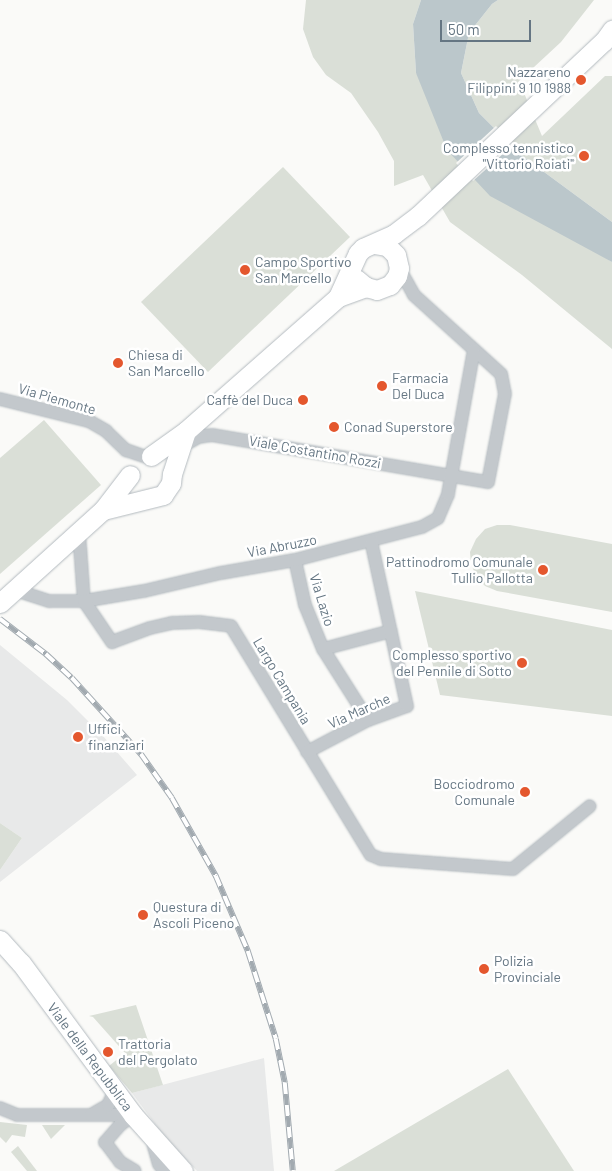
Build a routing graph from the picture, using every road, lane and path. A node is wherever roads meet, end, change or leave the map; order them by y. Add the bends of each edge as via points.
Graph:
1 (607, 38) edge
2 (418, 216) junction
3 (374, 244) junction
4 (353, 265) junction
5 (399, 265) junction
6 (366, 287) junction
7 (387, 288) junction
8 (414, 295) junction
9 (338, 297) junction
10 (474, 350) junction
11 (0, 399) edge
12 (184, 439) junction
13 (139, 464) junction
14 (172, 474) junction
15 (451, 475) junction
16 (152, 498) junction
17 (103, 510) junction
18 (79, 532) junction
19 (371, 541) junction
20 (295, 560) junction
21 (14, 590) junction
22 (84, 601) junction
23 (0, 605) edge
24 (391, 631) junction
25 (323, 649) junction
26 (368, 720) junction
27 (307, 752) junction
28 (590, 806) dead end
29 (0, 940) edge
30 (115, 1090) junction
31 (0, 1108) edge
32 (91, 1115) junction
33 (133, 1115) junction
34 (104, 1123) dead end
35 (151, 1135) junction
36 (105, 1142) junction
37 (161, 1168) edge
38 (135, 1171) edge
39 (147, 1171) edge
40 (183, 1171) edge

1 - 2 street, Viale Costantino Rozzi
2 - 3 street, Viale Costantino Rozzi
2 - 5 street, Viale Costantino Rozzi
3 - 4 street, Viale Costantino Rozzi via 358,253
3 - 5 street, Viale Costantino Rozzi via 391,249
4 - 6 street via 356,278
4 - 9 street, Viale Costantino Rozzi
5 - 7 street, Viale Costantino Rozzi via 395,280
5 - 8 street, Viale Costantino Rozzi
6 - 7 street, Viale Costantino Rozzi
6 - 9 street, Viale Costantino Rozzi
7 - 8 street, Viale Costantino Rozzi
8 - 10 street, Viale Costantino Rozzi
9 - 12 street, Viale Costantino Rozzi
10 - 15 street
10 - 15 street, Viale Costantino Rozzi via 501,374 505,394 488,482
11 - 13 street, Via Piemonte via 89,421 106,431
12 - 13 street, Viale Costantino Rozzi
12 - 14 street, Viale Costantino Rozzi
12 - 15 street, Viale Costantino Rozzi via 212,435
13 - 14 street via 162,459
13 - 16 street via 131,485 143,497
13 - 17 street, Viale Costantino Rozzi
14 - 16 street, Viale Costantino Rozzi via 168,490
15 - 19 street, Via Abruzzo via 448,494 438,518 422,527
16 - 17 street, Viale Costantino Rozzi
17 - 18 street, Viale Costantino Rozzi
18 - 21 street, Viale Costantino Rozzi
18 - 22 street
19 - 20 street, Via Abruzzo
19 - 24 street, Via Marche
20 - 22 street, Via Abruzzo
20 - 25 street, Via Lazio via 305,605
21 - 22 street, Via Abruzzo via 49,601
21 - 23 street, Viale Costantino Rozzi
22 - 27 street, Largo Campania via 112,642 172,623 231,626
24 - 25 street, Via Lazio
24 - 26 street, Via Marche via 407,706
25 - 26 street, Via Lazio
26 - 27 street, Via Marche
27 - 28 street, Largo Campania via 371,855 386,860 513,869
29 - 30 street, Viale della Repubblica
30 - 32 street via 108,1105
30 - 33 street, Viale della Repubblica
31 - 32 street via 17,1115
32 - 33 street
33 - 35 street, Viale della Repubblica
33 - 36 street
34 - 36 street
35 - 37 street
35 - 40 street, Viale della Repubblica
36 - 38 street via 120,1162
37 - 39 street

